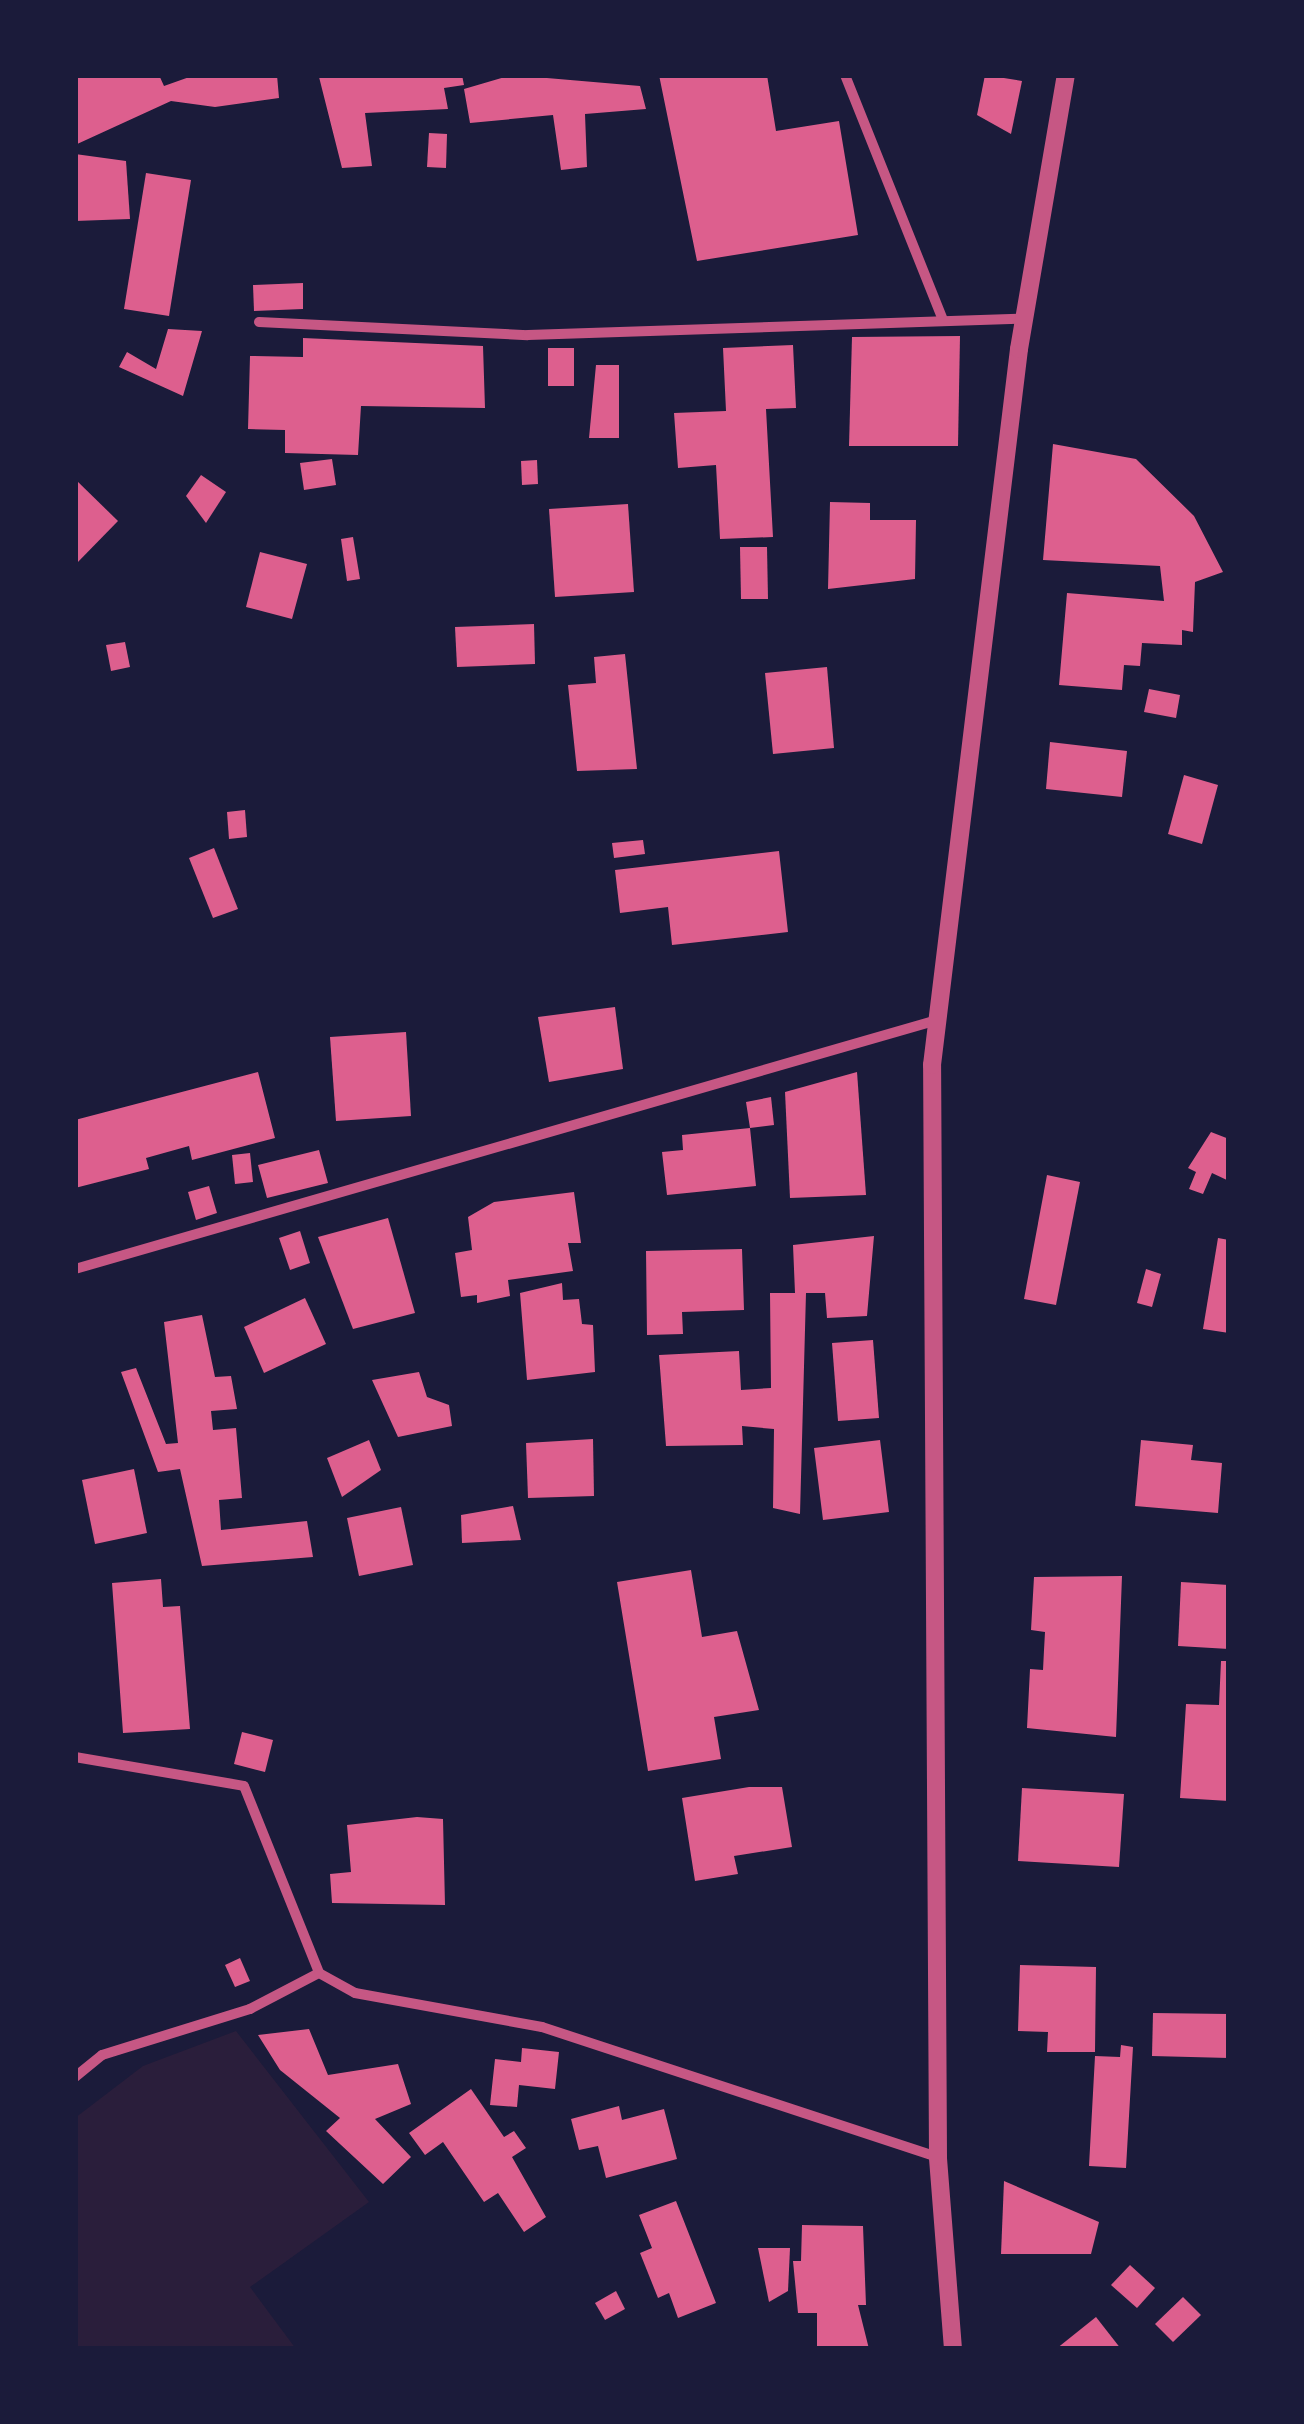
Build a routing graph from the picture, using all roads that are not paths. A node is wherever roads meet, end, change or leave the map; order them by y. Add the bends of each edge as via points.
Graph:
1 (844, 75) edge
2 (1066, 75) edge
3 (943, 320) junction
4 (1023, 320) junction
5 (260, 322) dead end
6 (937, 1020) junction
7 (75, 1269) edge
8 (75, 1757) edge
9 (319, 1973) junction
10 (75, 2077) edge
11 (938, 2158) junction
12 (953, 2349) edge

1 - 3 street
2 - 4 street
3 - 4 street
3 - 5 street via 528,335
4 - 6 street
6 - 7 street
6 - 11 street
8 - 9 street via 244,1786
9 - 10 street via 250,2008 102,2055
9 - 11 street via 355,1993 542,2027
11 - 12 street

